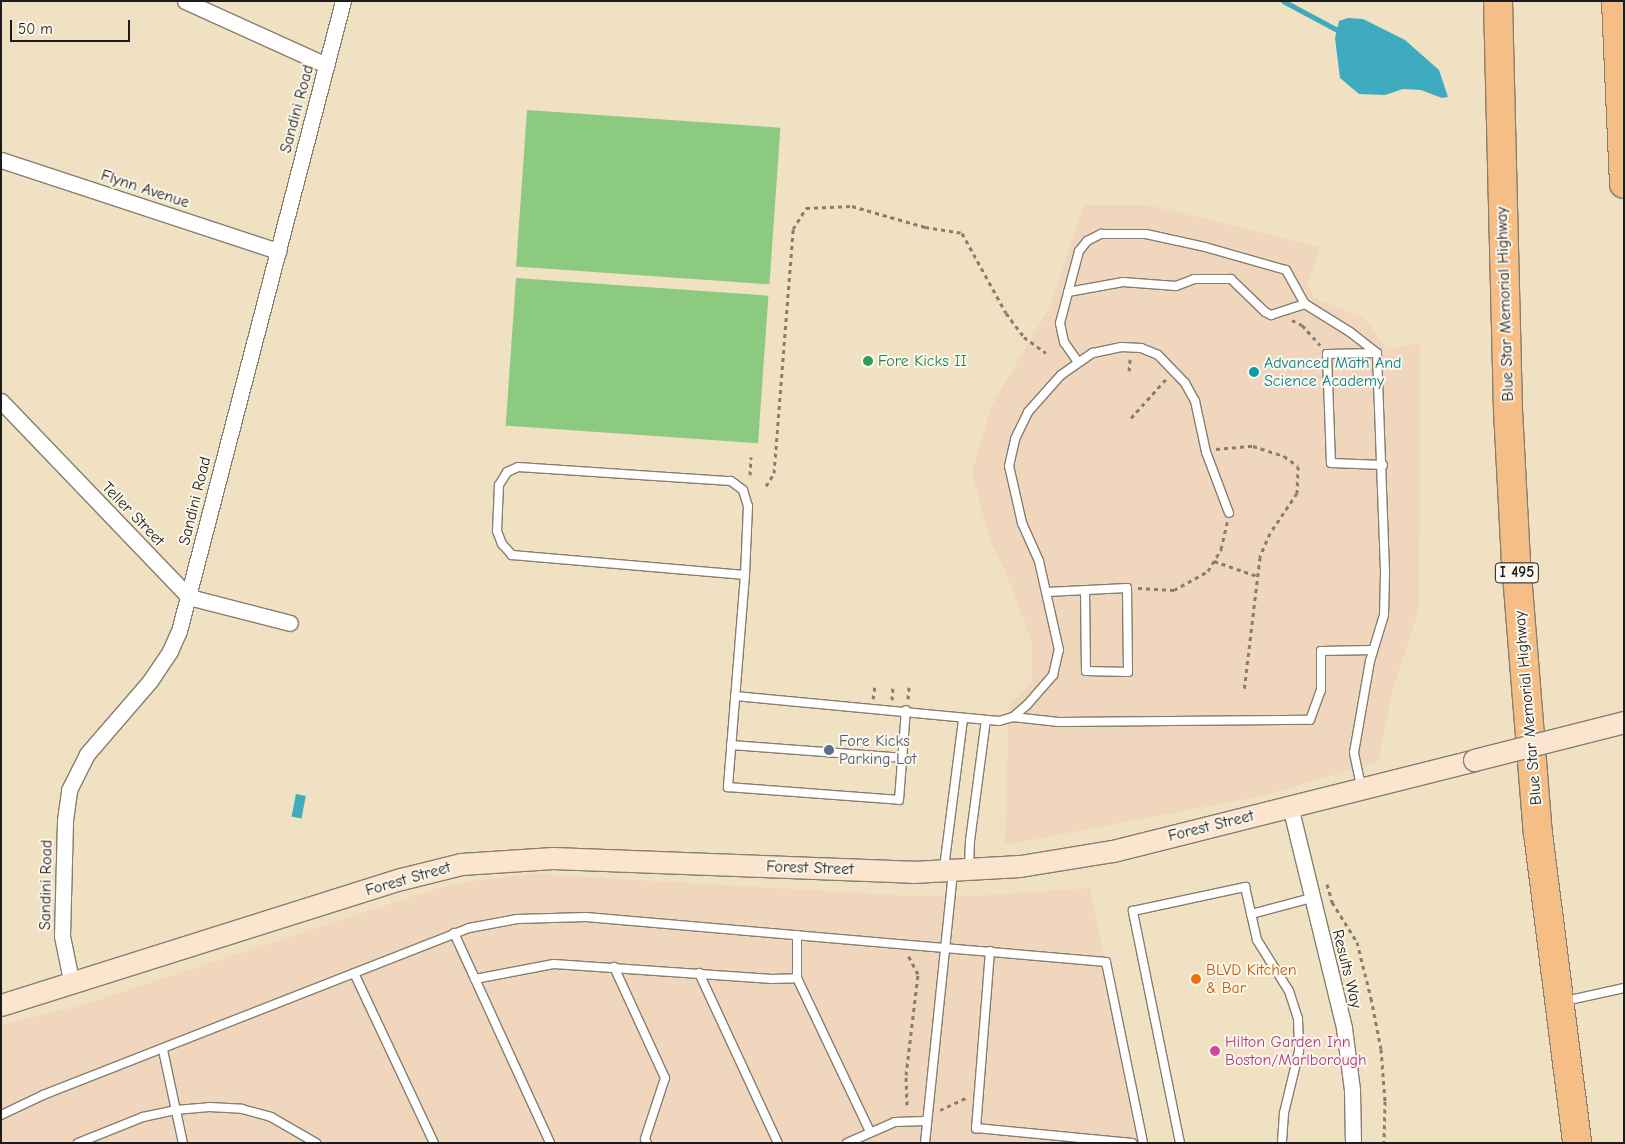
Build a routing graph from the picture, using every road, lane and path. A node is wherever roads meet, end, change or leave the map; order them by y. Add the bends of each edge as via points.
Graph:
1 (185, 1) edge
2 (343, 1) edge
3 (1498, 1) edge
4 (1616, 1) edge
5 (326, 65) junction
6 (1, 160) edge
7 (1624, 184) edge
8 (278, 251) junction
9 (1068, 292) junction
10 (1305, 304) junction
11 (1278, 313) junction
12 (1046, 353) dead end
13 (1377, 353) junction
14 (1327, 354) junction
15 (1078, 362) junction
16 (1174, 371) junction
17 (1, 401) edge
18 (1131, 418) dead end
19 (1206, 452) junction
20 (751, 457) dead end
21 (1383, 465) junction
22 (750, 475) dead end
23 (766, 486) dead end
24 (1229, 513) joint
25 (1214, 561) junction
26 (745, 575) junction
27 (1257, 576) junction
28 (1127, 588) junction
29 (1085, 591) junction
30 (1047, 592) junction
31 (188, 597) junction
32 (290, 622) dead end
33 (1373, 650) junction
34 (1244, 690) dead end
35 (735, 696) junction
36 (906, 710) junction
37 (1013, 717) junction
38 (962, 719) junction
39 (986, 720) junction
40 (1624, 722) edge
41 (731, 745) junction
42 (902, 758) junction
43 (1362, 788) junction
44 (1290, 806) junction
45 (955, 871) junction
46 (1325, 880) dead end
47 (1311, 898) junction
48 (1251, 914) junction
49 (454, 933) junction
50 (797, 935) junction
51 (945, 947) junction
52 (990, 951) junction
53 (908, 955) dead end
54 (614, 967) junction
55 (354, 973) junction
56 (698, 973) junction
57 (797, 978) junction
58 (475, 979) junction
59 (72, 985) junction
60 (1624, 988) edge
61 (1559, 1003) junction
62 (1, 1005) edge
63 (163, 1050) junction
64 (978, 1097) junction
65 (907, 1105) dead end
66 (176, 1110) junction
67 (936, 1112) dead end
68 (1, 1115) edge
69 (926, 1121) junction
70 (870, 1132) junction
71 (1030, 1133) junction
72 (78, 1143) edge
73 (182, 1143) edge
74 (316, 1143) edge
75 (434, 1143) edge
76 (550, 1143) edge
77 (647, 1143) edge
78 (778, 1143) edge
79 (847, 1143) edge
80 (925, 1143) edge
81 (1029, 1143) edge
82 (1132, 1143) edge
83 (1143, 1143) edge
84 (1180, 1143) edge
85 (1282, 1143) edge
86 (1353, 1143) edge
87 (1384, 1143) edge
88 (1577, 1143) edge

1 - 5 street
2 - 5 street, Sandini Road
3 - 61 highway, Blue Star Memorial Highway / I 495 via 1513,509 1532,772
4 - 7 highway
5 - 8 street, Sandini Road
6 - 8 street, Flynn Avenue
8 - 31 street, Sandini Road
9 - 10 lane via 1074,266 1088,241 1101,234 1123,232 1205,247 1286,270
9 - 11 lane via 1123,282 1176,286 1194,279 1226,278 1238,283 1265,312 1271,315
9 - 15 lane via 1060,323 1064,342
10 - 11 lane
10 - 13 lane
11 - 14 path via 1302,325
12 - 23 path via 1024,337 1006,313 962,233 918,225 852,206 806,208 793,229 774,473
13 - 14 lane
13 - 21 lane
14 - 21 lane via 1331,463
15 - 16 lane via 1093,353 1131,346 1158,355
15 - 30 lane via 1045,390 1028,412 1015,440 1009,466 1022,523 1039,561
16 - 18 path
16 - 19 lane via 1195,402
17 - 31 street, Teller Street
19 - 24 lane
19 - 27 path via 1224,446 1253,446 1284,456 1298,466 1297,493 1270,533 1260,557
20 - 22 path
21 - 33 lane via 1384,615
24 - 25 path via 1221,549
25 - 27 path
25 - 28 path via 1208,571 1174,590
26 - 26 lane via 748,506 743,490 731,482 518,467 507,472 499,485 497,531 502,544 512,554
26 - 35 lane
27 - 34 path
28 - 29 lane
28 - 29 lane via 1128,672 1086,671
29 - 30 lane
30 - 37 lane via 1059,650 1054,672 1038,694
31 - 32 street
31 - 59 street, Sandini Road via 177,636 164,662 93,745 69,790 65,820 62,936
33 - 37 lane via 1322,651 1322,690 1310,720 1059,722
33 - 43 lane via 1354,753
35 - 36 lane
35 - 41 lane
36 - 38 lane
36 - 42 lane
37 - 39 lane
38 - 39 lane
38 - 45 lane
39 - 45 lane via 970,841
40 - 43 main road, Forest Street, bridge
41 - 42 lane
41 - 42 lane via 728,787 880,799 899,800
43 - 44 main road, Forest Street
44 - 45 main road, Forest Street via 1094,856
44 - 47 street, Results Way
45 - 51 lane
45 - 59 main road, Forest Street via 553,858 461,864 402,879
46 - 87 path via 1332,902 1357,942 1371,998 1381,1049
47 - 48 lane
47 - 86 street, Results Way via 1346,1043
48 - 84 lane via 1245,887 1133,911
48 - 85 lane via 1260,948 1289,990 1298,1019 1299,1051 1286,1103
49 - 50 lane via 506,920 562,917
49 - 55 lane
49 - 58 lane
50 - 51 lane
50 - 57 lane
51 - 52 lane
51 - 69 lane
52 - 64 lane
52 - 83 lane via 1106,962
53 - 65 path via 918,974 906,1075
54 - 56 lane
54 - 58 lane via 545,965
54 - 77 lane via 665,1078 645,1139
55 - 63 lane
55 - 75 lane
56 - 57 lane
56 - 78 lane
57 - 70 lane
58 - 76 lane
59 - 62 main road, Forest Street
60 - 61 lane
61 - 88 highway, Blue Star Memorial Highway / I 495
63 - 66 lane
63 - 68 lane
64 - 67 path via 969,1096
64 - 71 lane via 976,1128
66 - 72 lane via 120,1124
66 - 73 lane
66 - 74 lane via 221,1107 252,1111 281,1121
69 - 70 lane via 895,1122
69 - 80 lane
70 - 79 lane
71 - 81 lane
71 - 82 lane

